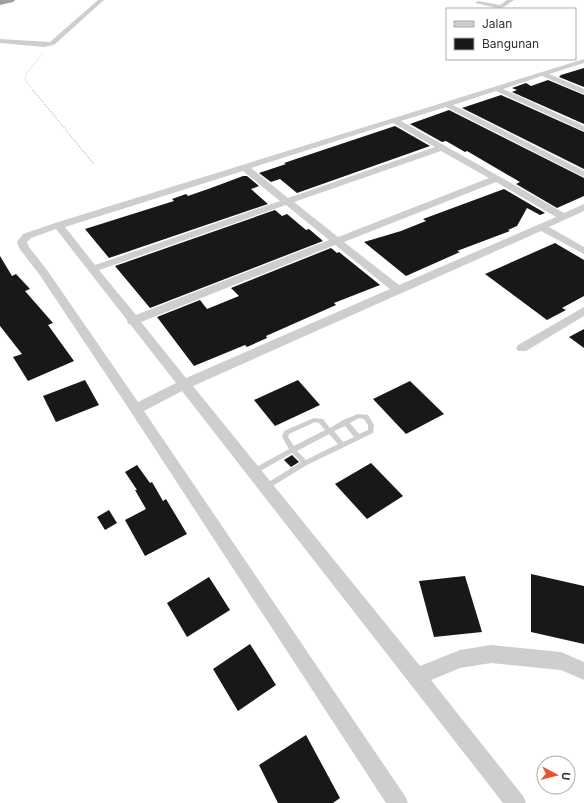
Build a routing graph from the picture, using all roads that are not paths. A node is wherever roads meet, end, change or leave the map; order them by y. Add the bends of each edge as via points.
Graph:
1 (10, 0) edge
2 (101, 0) edge
3 (481, 0) edge
4 (511, 0) edge
5 (0, 2) edge
6 (0, 42) edge
7 (9, 42) junction
8 (0, 48) edge
9 (584, 61) edge
10 (542, 74) junction
11 (496, 88) junction
12 (584, 92) edge
13 (446, 104) junction
14 (393, 120) junction
15 (584, 129) edge
16 (441, 148) junction
17 (244, 167) junction
18 (584, 174) edge
19 (495, 179) junction
20 (286, 201) junction
21 (584, 207) edge
22 (562, 216) junction
23 (58, 225) junction
24 (542, 227) junction
25 (336, 240) junction
26 (584, 252) edge
27 (92, 269) junction
28 (398, 290) junction
29 (584, 311) edge
30 (132, 321) junction
31 (522, 348) dead end
32 (185, 384) junction
33 (136, 409) junction
34 (345, 422) junction
35 (330, 430) junction
36 (358, 437) junction
37 (342, 445) junction
38 (293, 450) junction
39 (306, 462) junction
40 (254, 472) junction
41 (266, 487) junction
42 (584, 671) edge
43 (418, 676) junction
44 (398, 803) edge
45 (516, 803) edge

1 - 5 highway
2 - 7 street via 52,44
3 - 4 street via 478,3 501,8
6 - 7 street
7 - 8 street
9 - 10 street
10 - 11 street
10 - 12 street
11 - 13 street
11 - 15 street
13 - 14 street
13 - 18 street
14 - 16 street
14 - 17 street
16 - 19 street
16 - 20 street
17 - 20 street
17 - 23 street
19 - 22 street
19 - 25 street
20 - 25 street
20 - 27 street
21 - 22 street
22 - 24 street
23 - 27 street
23 - 33 street via 27,236 22,242 24,248
24 - 26 street
24 - 28 street
25 - 28 street
25 - 30 street
27 - 30 street
28 - 32 street
29 - 31 street
30 - 32 street
32 - 33 street
32 - 40 street
33 - 44 street
34 - 35 lane
34 - 36 lane
34 - 36 lane via 358,416 366,417 372,429
35 - 37 lane
35 - 38 lane
35 - 38 lane via 320,421 314,420 286,433 285,437
36 - 37 lane
37 - 39 lane
38 - 39 lane
38 - 40 lane
39 - 41 lane
40 - 41 street
41 - 43 street
42 - 43 street via 561,661 491,654 460,659
43 - 45 street

